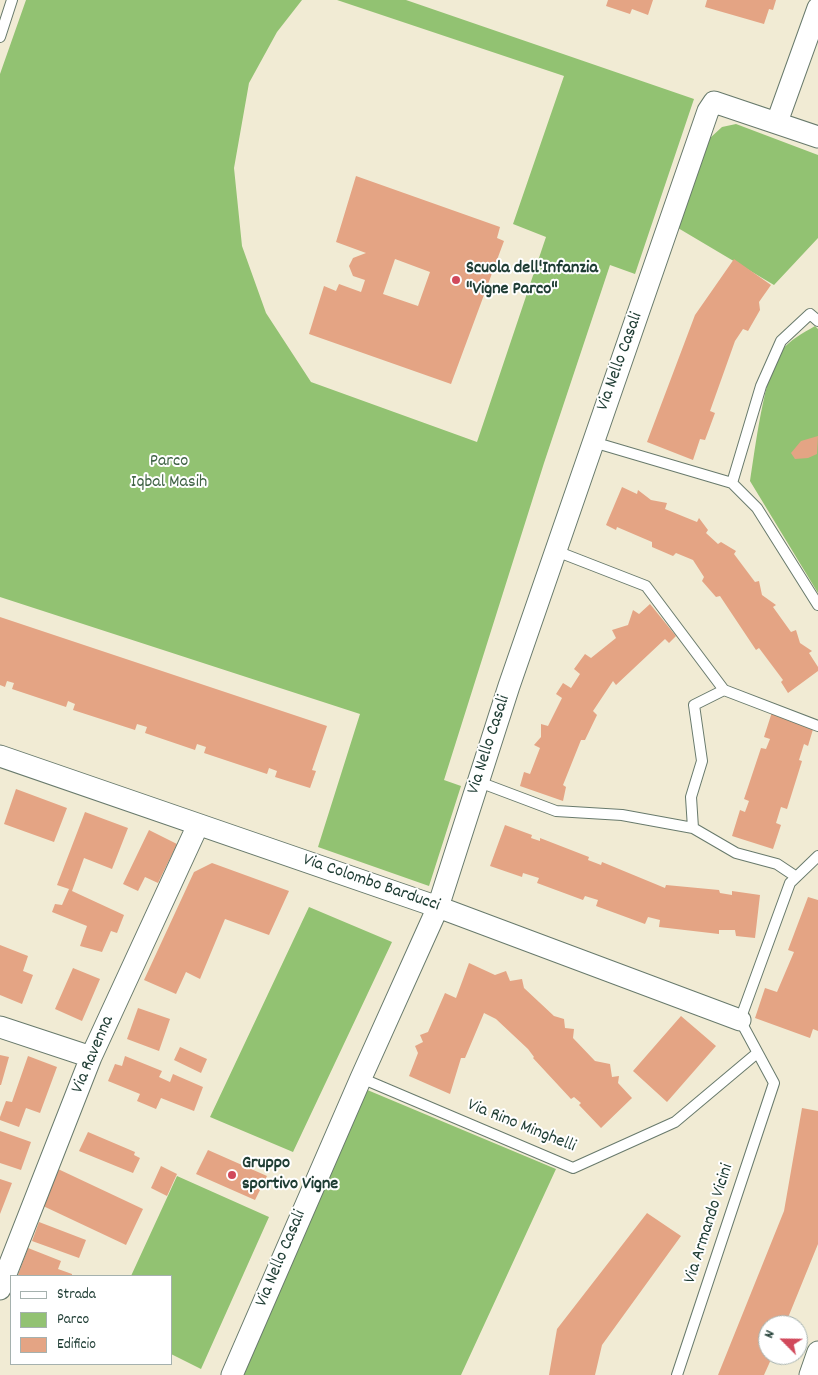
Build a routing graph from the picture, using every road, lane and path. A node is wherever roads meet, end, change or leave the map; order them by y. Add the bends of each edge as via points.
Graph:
1 (12, 0) edge
2 (818, 8) edge
3 (0, 36) edge
4 (777, 122) junction
5 (818, 137) edge
6 (814, 318) edge
7 (593, 442) junction
8 (732, 483) junction
9 (556, 550) junction
10 (818, 605) edge
11 (724, 690) junction
12 (818, 726) edge
13 (0, 756) edge
14 (479, 782) junction
15 (198, 825) junction
16 (693, 828) junction
17 (818, 856) edge
18 (796, 876) junction
19 (438, 907) junction
20 (740, 1020) junction
21 (0, 1027) edge
22 (756, 1054) junction
23 (91, 1057) junction
24 (361, 1078) junction
25 (0, 1289) edge
26 (818, 1352) edge
27 (232, 1375) edge
28 (677, 1375) edge
29 (810, 1375) edge

1 - 3 lane
2 - 4 street
4 - 5 street
4 - 7 street, Via Nello Casali via 714,102
6 - 8 lane via 782,341 761,386
7 - 8 lane
7 - 9 street, Via Nello Casali
8 - 10 lane via 757,508
9 - 11 lane via 646,586
9 - 14 street, Via Nello Casali
11 - 12 lane
11 - 16 lane via 694,705 702,761 691,797
13 - 15 street, Via Colombo Barducci
14 - 16 lane via 556,811 622,816
14 - 19 street, Via Nello Casali
15 - 19 street, Via Colombo Barducci
15 - 23 street, Via Ravenna
16 - 18 lane via 736,853 777,864
17 - 18 lane
18 - 20 lane via 790,883
19 - 20 street, Via Colombo Barducci
19 - 24 street, Via Nello Casali
20 - 22 lane
21 - 23 street
22 - 24 lane, Via Rino Minghelli via 675,1122 572,1168
22 - 28 lane, Via Armando Vicini via 774,1083
23 - 25 street, Via Ravenna
24 - 27 street, Via Nello Casali
26 - 29 street

